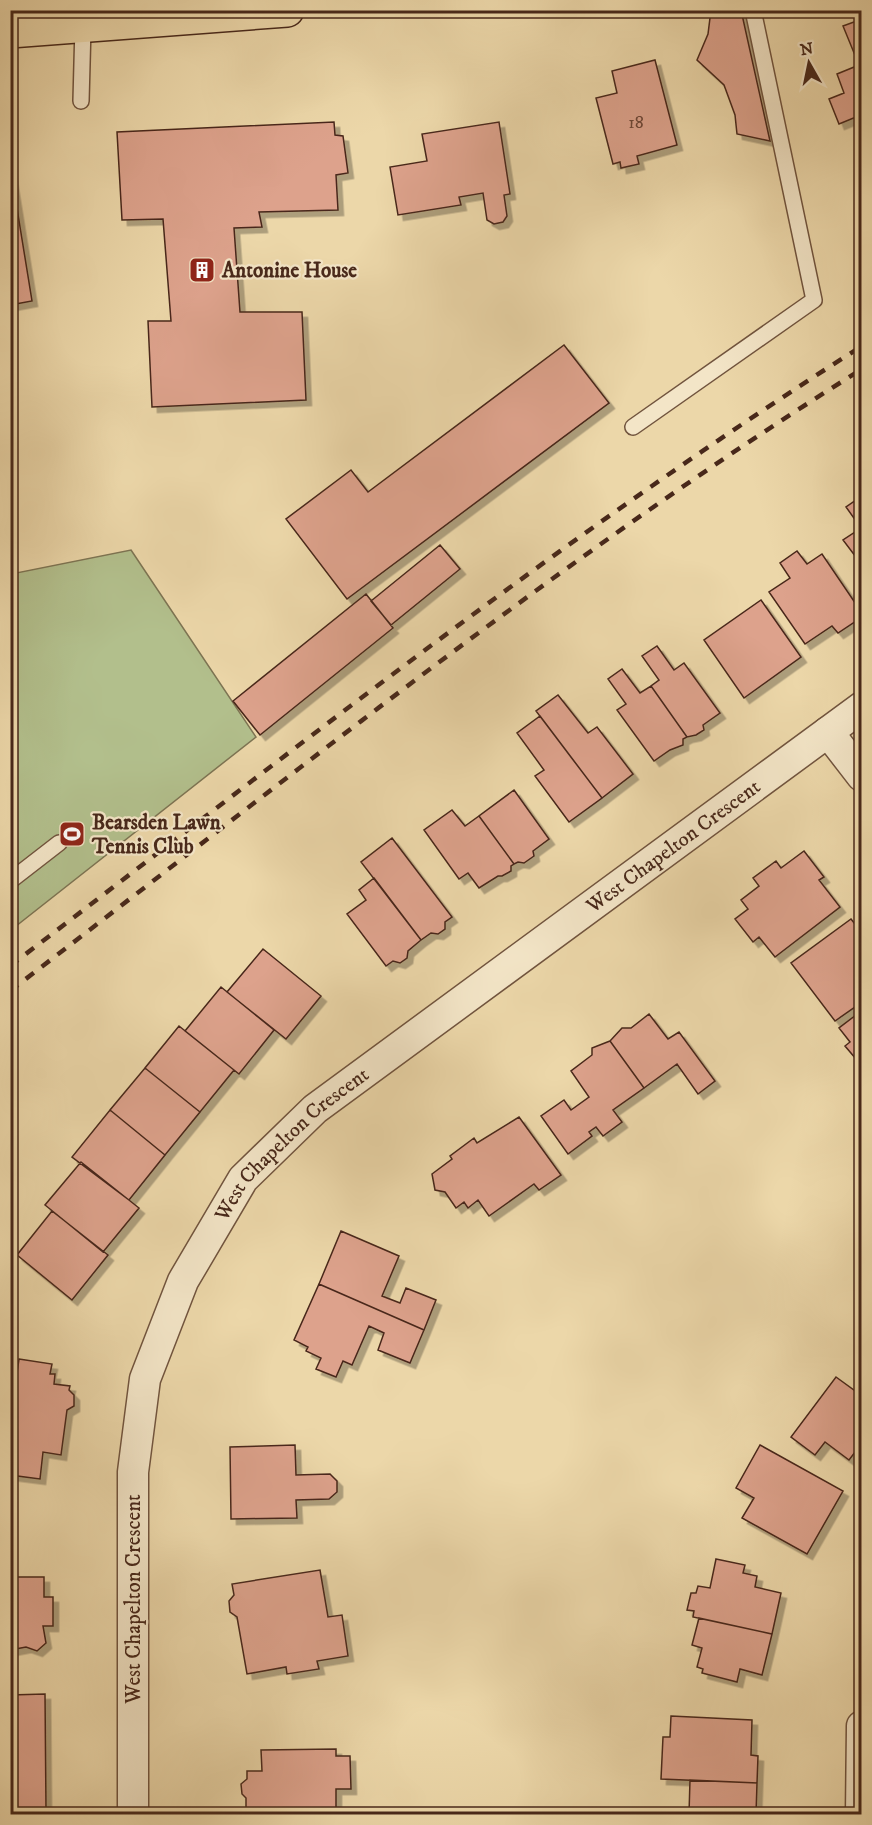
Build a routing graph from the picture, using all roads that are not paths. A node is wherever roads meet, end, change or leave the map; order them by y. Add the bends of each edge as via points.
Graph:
1 (287, 10) edge
2 (753, 10) edge
3 (83, 26) junction
4 (10, 31) edge
5 (81, 101) dead end
6 (633, 427) dead end
7 (861, 706) edge
8 (828, 732) junction
9 (861, 776) edge
10 (59, 843) dead end
11 (10, 881) edge
12 (861, 1726) edge
13 (133, 1815) edge
14 (861, 1815) edge

1 - 3 main road
2 - 6 lane via 814,300
3 - 4 main road
3 - 5 lane
7 - 8 street, West Chapelton Crescent
8 - 9 street
8 - 13 street, West Chapelton Crescent via 315,1110 243,1179 183,1281 145,1379 133,1472
10 - 11 lane
12 - 14 street

